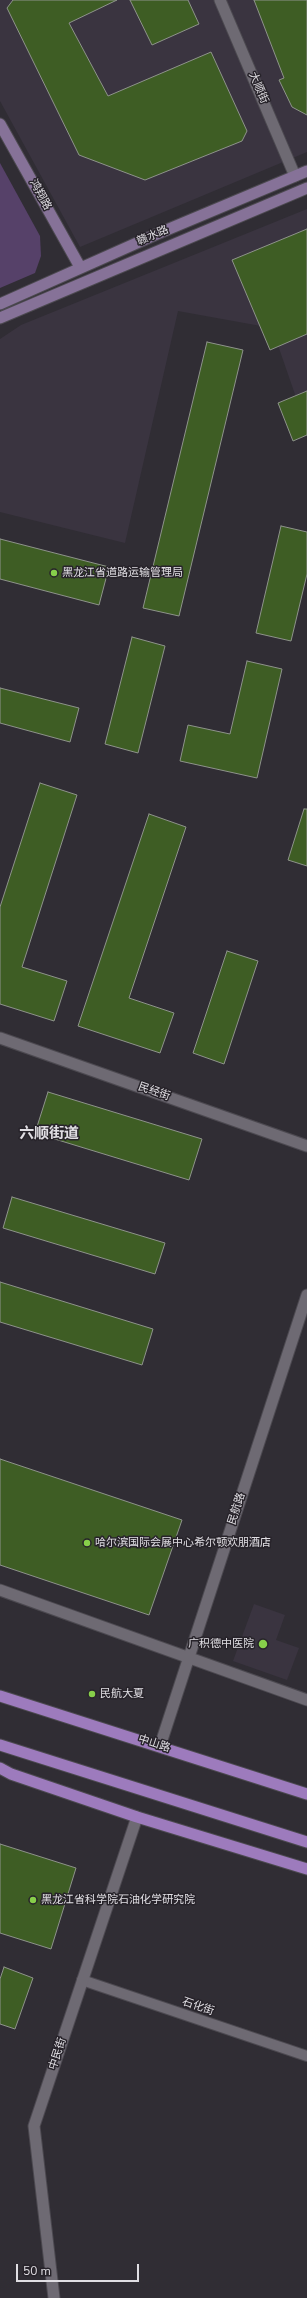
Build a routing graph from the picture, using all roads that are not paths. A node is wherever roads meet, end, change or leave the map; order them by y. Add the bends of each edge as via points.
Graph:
1 (220, 0) edge
2 (0, 124) edge
3 (307, 171) edge
4 (295, 176) junction
5 (307, 188) edge
6 (80, 267) junction
7 (0, 304) edge
8 (0, 318) edge
9 (0, 1038) edge
10 (307, 1146) edge
11 (307, 1295) edge
12 (0, 1590) edge
13 (189, 1657) junction
14 (0, 1696) edge
15 (307, 1700) edge
16 (0, 1745) edge
17 (160, 1746) junction
18 (0, 1768) edge
19 (307, 1794) edge
20 (137, 1817) junction
21 (307, 1842) edge
22 (307, 1870) edge
23 (82, 1980) junction
24 (307, 2056) edge
25 (54, 2298) edge

1 - 4 street, 大顺街
2 - 6 main road, 鸿翔路
3 - 4 main road, 赣水路
4 - 6 main road, 赣水路
5 - 8 main road, 赣水路
6 - 7 main road, 赣水路
9 - 10 street, 民经街
11 - 13 street, 民航路
12 - 13 street
13 - 15 street
13 - 17 street, 民航路
14 - 17 main road, 中山路
16 - 21 main road
17 - 19 main road, 中山路
18 - 20 main road
20 - 22 main road
20 - 23 street, 中民街
23 - 24 lane, 石化街
23 - 25 street, 中民街 via 34,2126

